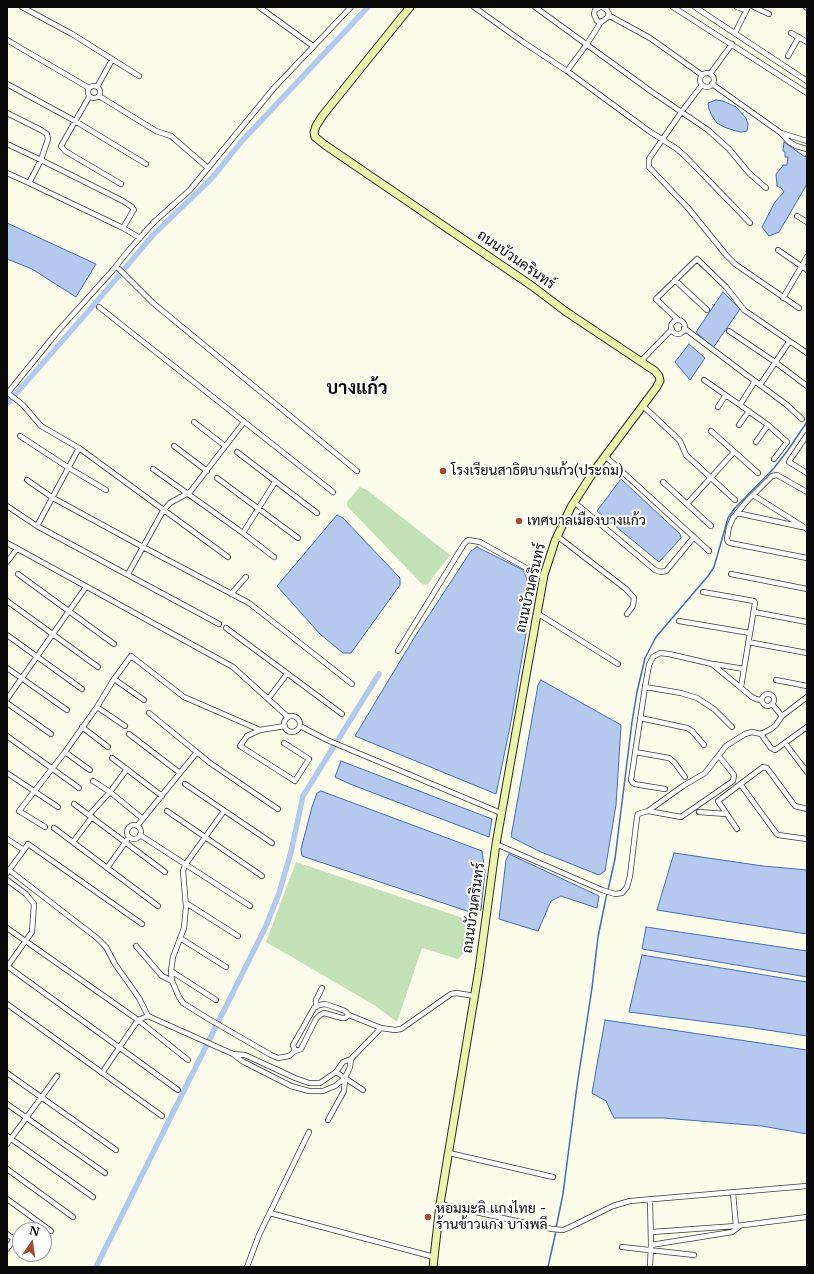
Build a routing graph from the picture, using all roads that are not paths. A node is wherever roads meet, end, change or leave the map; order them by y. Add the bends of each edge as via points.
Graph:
1 (22, 7) edge
2 (259, 7) edge
3 (351, 7) edge
4 (410, 7) edge
5 (474, 7) edge
6 (535, 7) edge
7 (673, 7) edge
8 (695, 7) edge
9 (737, 7) edge
10 (754, 7) edge
11 (604, 8) edge
12 (747, 8) edge
13 (769, 14) dead end
14 (608, 15) junction
15 (601, 22) junction
16 (735, 32) junction
17 (791, 33) dead end
18 (799, 37) junction
19 (7, 40) edge
20 (807, 42) edge
21 (587, 44) junction
22 (732, 44) junction
23 (313, 46) junction
24 (788, 56) dead end
25 (112, 60) junction
26 (567, 71) junction
27 (710, 74) junction
28 (702, 75) junction
29 (140, 76) dead end
30 (807, 81) edge
31 (7, 84) edge
32 (712, 84) junction
33 (702, 85) junction
34 (97, 87) junction
35 (89, 88) junction
36 (807, 93) edge
37 (99, 96) junction
38 (90, 97) junction
39 (682, 111) junction
40 (7, 113) edge
41 (75, 121) junction
42 (781, 133) junction
43 (663, 139) junction
44 (807, 141) edge
45 (7, 144) edge
46 (807, 149) edge
47 (41, 160) junction
48 (146, 164) dead end
49 (208, 168) junction
50 (7, 173) edge
51 (29, 183) junction
52 (121, 184) dead end
53 (766, 188) dead end
54 (797, 216) dead end
55 (807, 222) edge
56 (750, 224) dead end
57 (123, 228) junction
58 (140, 238) junction
59 (778, 250) dead end
60 (807, 256) edge
61 (801, 266) junction
62 (116, 267) junction
63 (807, 270) edge
64 (675, 280) junction
65 (783, 298) junction
66 (99, 307) dead end
67 (799, 308) dead end
68 (707, 310) dead end
69 (678, 320) junction
70 (684, 328) junction
71 (672, 329) junction
72 (729, 331) dead end
73 (789, 342) junction
74 (807, 353) edge
75 (641, 361) junction
76 (775, 362) junction
77 (704, 380) dead end
78 (755, 381) junction
79 (760, 385) junction
80 (807, 386) edge
81 (9, 394) edge
82 (726, 396) junction
83 (740, 405) junction
84 (643, 406) junction
85 (718, 407) dead end
86 (749, 411) junction
87 (802, 419) dead end
88 (194, 422) dead end
89 (244, 422) junction
90 (739, 425) dead end
91 (768, 425) junction
92 (712, 431) dead end
93 (20, 436) dead end
94 (806, 438) edge
95 (756, 442) dead end
96 (174, 446) dead end
97 (226, 446) junction
98 (79, 448) junction
99 (237, 452) dead end
100 (734, 452) junction
101 (605, 456) junction
102 (774, 459) dead end
103 (69, 468) junction
104 (154, 469) dead end
105 (207, 471) junction
106 (357, 471) dead end
107 (758, 473) dead end
108 (807, 473) edge
109 (217, 478) dead end
110 (711, 478) junction
111 (28, 480) dead end
112 (275, 482) junction
113 (663, 482) dead end
114 (106, 490) dead end
115 (333, 492) dead end
116 (807, 492) edge
117 (188, 493) junction
118 (753, 495) junction
119 (53, 498) junction
120 (735, 500) dead end
121 (574, 502) junction
122 (687, 504) junction
123 (7, 506) edge
124 (258, 508) junction
125 (163, 511) junction
126 (317, 513) dead end
127 (737, 513) junction
128 (36, 526) junction
129 (711, 526) dead end
130 (805, 528) edge
131 (243, 533) junction
132 (557, 536) junction
133 (694, 537) junction
134 (298, 538) dead end
135 (7, 543) edge
136 (142, 547) junction
137 (17, 549) junction
138 (709, 551) dead end
139 (228, 557) dead end
140 (274, 557) dead end
141 (807, 558) edge
142 (7, 562) edge
143 (18, 574) dead end
144 (128, 574) junction
145 (731, 574) dead end
146 (246, 577) dead end
147 (544, 578) junction
148 (86, 587) junction
149 (807, 588) edge
150 (703, 592) dead end
151 (231, 594) junction
152 (7, 601) edge
153 (69, 611) junction
154 (754, 612) junction
155 (537, 613) junction
156 (627, 614) dead end
157 (680, 621) dead end
158 (807, 622) edge
159 (219, 624) dead end
160 (226, 628) dead end
161 (750, 633) junction
162 (52, 634) junction
163 (7, 635) edge
164 (748, 642) junction
165 (114, 644) dead end
166 (398, 651) dead end
167 (807, 653) edge
168 (37, 656) junction
169 (618, 664) dead end
170 (712, 664) junction
171 (98, 667) dead end
172 (7, 668) edge
173 (744, 669) junction
174 (287, 674) junction
175 (21, 678) junction
176 (114, 679) junction
177 (776, 680) dead end
178 (352, 684) dead end
179 (807, 686) edge
180 (645, 687) junction
181 (740, 687) junction
182 (82, 689) dead end
183 (807, 697) edge
184 (7, 699) edge
185 (268, 699) junction
186 (144, 700) dead end
187 (761, 700) junction
188 (7, 703) edge
189 (772, 704) junction
190 (97, 707) junction
191 (67, 710) dead end
192 (149, 713) dead end
193 (342, 714) dead end
194 (782, 716) junction
195 (288, 717) junction
196 (640, 718) junction
197 (125, 726) dead end
198 (285, 726) junction
199 (300, 726) junction
200 (82, 727) junction
201 (732, 727) dead end
202 (807, 727) edge
203 (260, 730) junction
204 (50, 734) dead end
205 (129, 734) dead end
206 (761, 734) junction
207 (7, 736) edge
208 (284, 743) dead end
209 (785, 743) junction
210 (704, 745) dead end
211 (108, 748) dead end
212 (65, 752) junction
213 (197, 752) junction
214 (635, 752) junction
215 (719, 756) junction
216 (112, 758) dead end
217 (52, 768) junction
218 (127, 769) junction
219 (90, 770) dead end
220 (807, 772) edge
221 (7, 773) edge
222 (180, 773) junction
223 (685, 777) dead end
224 (93, 781) dead end
225 (185, 784) dead end
226 (741, 784) junction
227 (79, 788) dead end
228 (666, 789) dead end
229 (34, 791) junction
230 (110, 792) junction
231 (162, 796) junction
232 (74, 804) dead end
233 (58, 807) dead end
234 (278, 809) dead end
235 (807, 809) edge
236 (167, 811) dead end
237 (648, 811) junction
238 (224, 812) junction
239 (699, 812) dead end
240 (501, 813) junction
241 (726, 814) junction
242 (91, 816) junction
243 (143, 819) junction
244 (137, 826) junction
245 (45, 827) dead end
246 (54, 828) dead end
247 (737, 829) dead end
248 (140, 835) junction
249 (129, 837) junction
250 (205, 838) junction
251 (7, 839) edge
252 (807, 839) edge
253 (73, 842) junction
254 (126, 842) junction
255 (272, 843) dead end
256 (496, 844) junction
257 (24, 850) junction
258 (185, 865) junction
259 (107, 868) junction
260 (8, 871) edge
261 (165, 872) dead end
262 (262, 876) dead end
263 (7, 880) edge
264 (186, 903) junction
265 (158, 906) dead end
266 (250, 906) dead end
267 (142, 924) dead end
268 (7, 928) edge
269 (238, 936) dead end
270 (180, 938) junction
271 (25, 942) junction
272 (136, 946) dead end
273 (7, 966) edge
274 (226, 967) dead end
275 (171, 971) junction
276 (172, 981) junction
277 (322, 988) dead end
278 (475, 996) junction
279 (216, 1000) dead end
280 (7, 1004) edge
281 (332, 1006) junction
282 (316, 1007) junction
283 (330, 1015) junction
284 (349, 1015) junction
285 (148, 1016) junction
286 (138, 1020) junction
287 (381, 1028) junction
288 (119, 1048) junction
289 (295, 1051) junction
290 (233, 1054) junction
291 (351, 1059) junction
292 (188, 1060) dead end
293 (336, 1072) junction
294 (7, 1073) edge
295 (102, 1073) junction
296 (57, 1076) dead end
297 (295, 1078) junction
298 (345, 1078) junction
299 (291, 1086) junction
300 (178, 1090) dead end
301 (363, 1090) dead end
302 (41, 1097) junction
303 (7, 1104) edge
304 (162, 1116) dead end
305 (26, 1118) junction
306 (328, 1120) dead end
307 (309, 1132) dead end
308 (9, 1137) edge
309 (7, 1144) edge
310 (116, 1150) dead end
311 (449, 1153) junction
312 (7, 1169) edge
313 (105, 1173) dead end
314 (553, 1177) dead end
315 (807, 1186) edge
316 (733, 1193) junction
317 (93, 1197) dead end
318 (7, 1199) edge
319 (650, 1200) junction
320 (440, 1204) junction
321 (270, 1213) junction
322 (74, 1217) dead end
323 (807, 1218) edge
324 (39, 1222) edge
325 (739, 1225) junction
326 (652, 1232) junction
327 (622, 1247) dead end
328 (651, 1248) junction
329 (694, 1255) dead end
330 (434, 1257) junction
331 (247, 1267) edge
332 (433, 1267) edge
333 (650, 1267) edge

1 - 25 street via 72,34
2 - 23 street
3 - 23 street
4 - 75 street, ถนนบัวนครินทร์ via 323,115 314,132 316,137
5 - 26 street
6 - 21 street
7 - 22 street
8 - 16 street
9 - 12 street
10 - 13 street
11 - 14 street
11 - 15 street via 595,10 594,14 594,18
12 - 16 street
14 - 15 street via 605,21
14 - 28 street via 650,38
15 - 21 street
16 - 30 street
17 - 18 street
18 - 20 street
18 - 24 street
19 - 35 street
21 - 26 street
21 - 39 street
22 - 27 street
22 - 36 street
23 - 49 street via 274,88
25 - 29 street
25 - 34 street
26 - 43 street
27 - 28 street
27 - 32 street via 713,78
28 - 33 street
31 - 41 street
32 - 33 street via 706,87
32 - 42 street
33 - 39 street
34 - 35 street
34 - 37 street via 100,91
35 - 38 street
37 - 38 street
37 - 49 street via 156,132 171,136
38 - 41 street
39 - 43 street
39 - 53 street via 713,135
40 - 47 street via 47,134 48,139
41 - 48 street
41 - 52 street via 62,143 62,148
42 - 44 street
42 - 46 street via 788,142
43 - 56 street via 686,157
43 - 65 street via 649,159 649,167 735,264
45 - 47 street
47 - 51 street
47 - 57 street via 132,207 134,210
49 - 58 street via 190,190
50 - 51 street
51 - 57 street
54 - 55 street
57 - 58 street
58 - 62 street
59 - 61 street
60 - 61 street
61 - 63 street
61 - 65 street
62 - 81 street via 58,330
62 - 106 street via 153,303
64 - 68 street
64 - 69 street via 656,298
64 - 73 street via 697,259 726,287 744,310
65 - 67 street
66 - 89 street
69 - 70 street via 683,322
69 - 71 street via 672,324
70 - 71 street via 680,333 675,333
70 - 78 street
71 - 75 street
72 - 76 street
73 - 74 street
73 - 76 street
75 - 84 street, ถนนบัวนครินทร์ via 655,371 660,381
76 - 79 street
76 - 80 street
77 - 82 street
78 - 79 street
78 - 83 street
79 - 87 street
81 - 98 street via 23,405 41,426
82 - 83 street
82 - 85 street
83 - 86 street
84 - 101 street, ถนนบัวนครินทร์
84 - 110 street via 680,441 686,455
86 - 90 street
86 - 91 street
88 - 97 street
89 - 97 street
89 - 115 street
91 - 95 street
91 - 102 street via 787,442
92 - 100 street
93 - 103 street
94 - 108 street via 790,462
96 - 105 street
97 - 105 street
98 - 103 street
98 - 125 street
99 - 112 street
100 - 107 street
100 - 110 street
101 - 121 street, ถนนบัวนครินทร์
101 - 133 street
103 - 114 street
103 - 119 street
104 - 117 street
105 - 117 street
109 - 124 street
110 - 120 street
110 - 122 street
111 - 119 street
112 - 124 street
112 - 126 street
113 - 122 street
116 - 118 street via 774,475
117 - 125 street via 170,503
117 - 131 street
118 - 127 street
118 - 130 street
119 - 128 street
119 - 136 street
121 - 132 street, ถนนบัวนครินทร์
121 - 133 street via 655,570 661,572 666,571
122 - 129 street
123 - 128 street
124 - 131 street
124 - 134 street
125 - 136 street
125 - 139 street
127 - 130 street
127 - 141 street via 729,527 728,542
128 - 144 street
131 - 140 street
132 - 147 street, ถนนบัวนครินทร์
132 - 156 street via 626,589 634,598 633,606
133 - 138 street
135 - 137 street
136 - 144 street
136 - 151 street
137 - 142 street
137 - 148 street
143 - 153 street
144 - 159 street
145 - 149 street
146 - 151 street
147 - 155 street, ถนนบัวนครินทร์
147 - 166 street via 486,545 468,540
148 - 153 street
148 - 185 street via 234,667
150 - 154 street via 754,601
151 - 178 street via 249,603
152 - 162 street
153 - 162 street
153 - 165 street
154 - 158 street
154 - 161 street
155 - 169 street
155 - 240 street, ถนนบัวนครินทร์
157 - 161 street
160 - 174 street
161 - 164 street
162 - 168 street
162 - 171 street
163 - 168 street
164 - 167 street
164 - 173 street
168 - 175 street
168 - 182 street
170 - 173 street
170 - 180 street via 669,654 656,654 649,666
170 - 181 street
172 - 175 street
173 - 181 street
174 - 185 street
174 - 193 street
175 - 184 street
175 - 191 street
176 - 186 street
176 - 190 street
176 - 203 street via 132,656 184,696
177 - 179 street
180 - 196 street
180 - 201 street via 681,692 697,698 714,709
181 - 187 street via 752,697
183 - 194 street
185 - 195 street
187 - 189 street via 765,705
187 - 189 street via 765,694 772,695
188 - 204 street
189 - 194 street
190 - 197 street
190 - 200 street
192 - 213 street
194 - 206 street via 776,725
195 - 198 street
195 - 199 street via 298,718
196 - 210 street via 687,728
196 - 214 street
198 - 199 street via 293,732
198 - 203 street
199 - 240 street via 327,740
200 - 211 street
200 - 212 street
202 - 209 street
203 - 208 street via 247,736 240,746 295,781 309,759
205 - 222 street
206 - 209 street via 773,750
206 - 215 street via 745,734 726,746
207 - 217 street
209 - 220 street
212 - 217 street
212 - 219 street
213 - 222 street
213 - 234 street
214 - 223 street via 669,758
214 - 228 street via 632,782
215 - 237 street via 705,774
215 - 237 street via 734,775 733,781 681,817
216 - 218 street
217 - 227 street
217 - 229 street
218 - 230 street
218 - 231 street
221 - 229 street
222 - 231 street
224 - 230 street
225 - 238 street
226 - 235 street via 765,767 795,806
226 - 241 street via 718,801
226 - 252 street via 776,833
229 - 233 street
229 - 245 street via 19,811
230 - 242 street
230 - 243 street
231 - 243 street
232 - 242 street
236 - 250 street
237 - 256 street via 637,816 630,876 627,887 618,894 602,890
238 - 250 street
238 - 255 street
239 - 241 street
240 - 256 street, ถนนบัวนครินทร์
241 - 247 street
242 - 253 street
242 - 254 street
243 - 244 street
244 - 248 street via 141,831
244 - 249 street via 129,827
246 - 253 street
248 - 249 street via 133,839
248 - 258 street
249 - 254 street
250 - 258 street
250 - 262 street
251 - 257 street
253 - 259 street
254 - 259 street
254 - 261 street
256 - 278 street, ถนนบัวนครินทร์
257 - 260 street
257 - 267 street via 28,844
258 - 264 street via 182,876
258 - 266 street
259 - 265 street
260 - 285 street via 106,947
263 - 271 street via 26,894 34,904 32,932
264 - 269 street
264 - 270 street via 184,928
268 - 271 street
270 - 274 street
270 - 275 street
271 - 273 street
271 - 286 street
272 - 276 street via 162,976
273 - 288 street
275 - 276 street
275 - 279 street
276 - 289 street via 183,1003 271,1055 278,1058 289,1056
277 - 282 street via 317,997
278 - 287 street via 451,994 401,1028
278 - 311 street, ถนนบัวนครินทร์
280 - 295 street
281 - 282 street via 325,1004
281 - 283 street
281 - 284 street
282 - 289 street via 293,1045
283 - 284 street via 345,1018
283 - 289 street via 324,1013 316,1019 301,1049
284 - 287 street
285 - 286 street
285 - 290 street
286 - 288 street
286 - 292 street
287 - 291 street
288 - 295 street
288 - 300 street
290 - 297 street via 245,1055
290 - 299 street
291 - 293 street via 343,1062
291 - 298 street
293 - 297 street via 320,1083 309,1083
293 - 298 street
294 - 302 street
295 - 304 street
296 - 302 street
297 - 299 street
298 - 299 street via 323,1091 309,1091
298 - 301 street
298 - 306 street via 344,1091
302 - 305 street
302 - 310 street
303 - 305 street
305 - 308 street
305 - 313 street
307 - 321 street
308 - 309 street
308 - 317 street
311 - 314 street
311 - 320 street, ถนนบัวนครินทร์
312 - 322 street
315 - 316 street
316 - 319 street
316 - 325 street
318 - 324 street
319 - 320 street via 622,1203 563,1230
319 - 326 street
320 - 330 street, ถนนบัวนครินทร์
321 - 330 street
321 - 331 street
323 - 325 street
325 - 326 street
325 - 328 street via 732,1232
326 - 328 street
327 - 328 street
328 - 329 street
328 - 333 street
330 - 332 street, ถนนบัวนครินทร์

